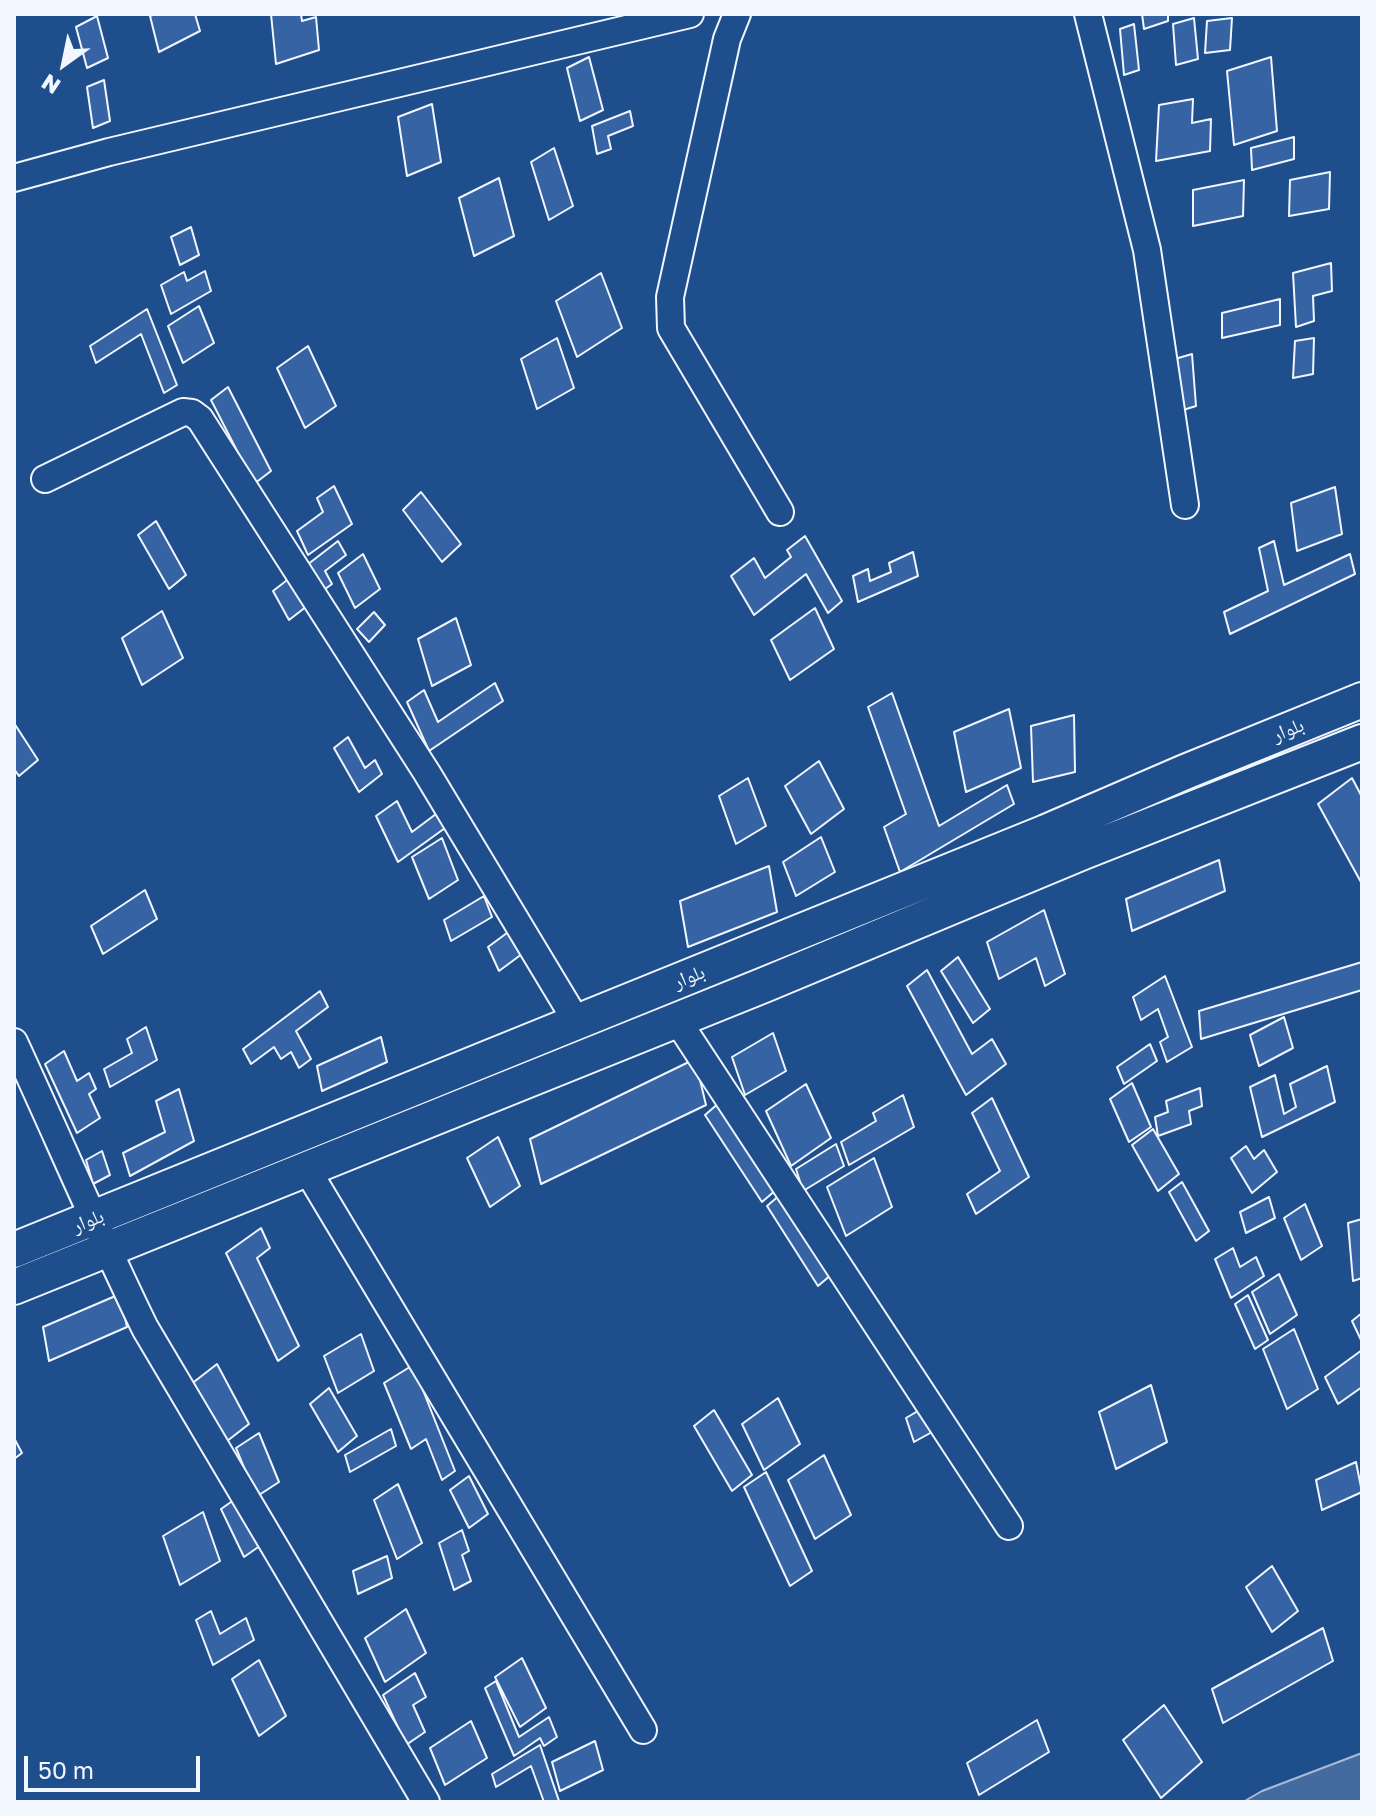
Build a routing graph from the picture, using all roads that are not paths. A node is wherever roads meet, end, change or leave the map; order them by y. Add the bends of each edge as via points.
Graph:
1 (690, 14) edge
2 (737, 14) edge
3 (1088, 14) edge
4 (14, 178) edge
5 (45, 479) dead end
6 (1185, 505) dead end
7 (780, 512) dead end
8 (1362, 700) edge
9 (1362, 742) edge
10 (677, 1020) junction
11 (577, 1022) junction
12 (14, 1042) edge
13 (306, 1168) junction
14 (101, 1234) junction
15 (14, 1250) edge
16 (14, 1287) edge
17 (1009, 1526) dead end
18 (643, 1730) dead end
19 (426, 1802) edge

1 - 4 street
2 - 7 street via 670,297 671,328
3 - 6 street via 1147,250
5 - 11 street via 183,412 200,419 427,773
8 - 11 main road, بلوار
9 - 10 main road, بلوار
10 - 13 main road, بلوار
10 - 17 street
11 - 14 main road, بلوار
12 - 14 street
13 - 14 main road, بلوار
13 - 18 street
14 - 15 main road, بلوار
14 - 16 main road, بلوار
14 - 19 street via 145,1328

